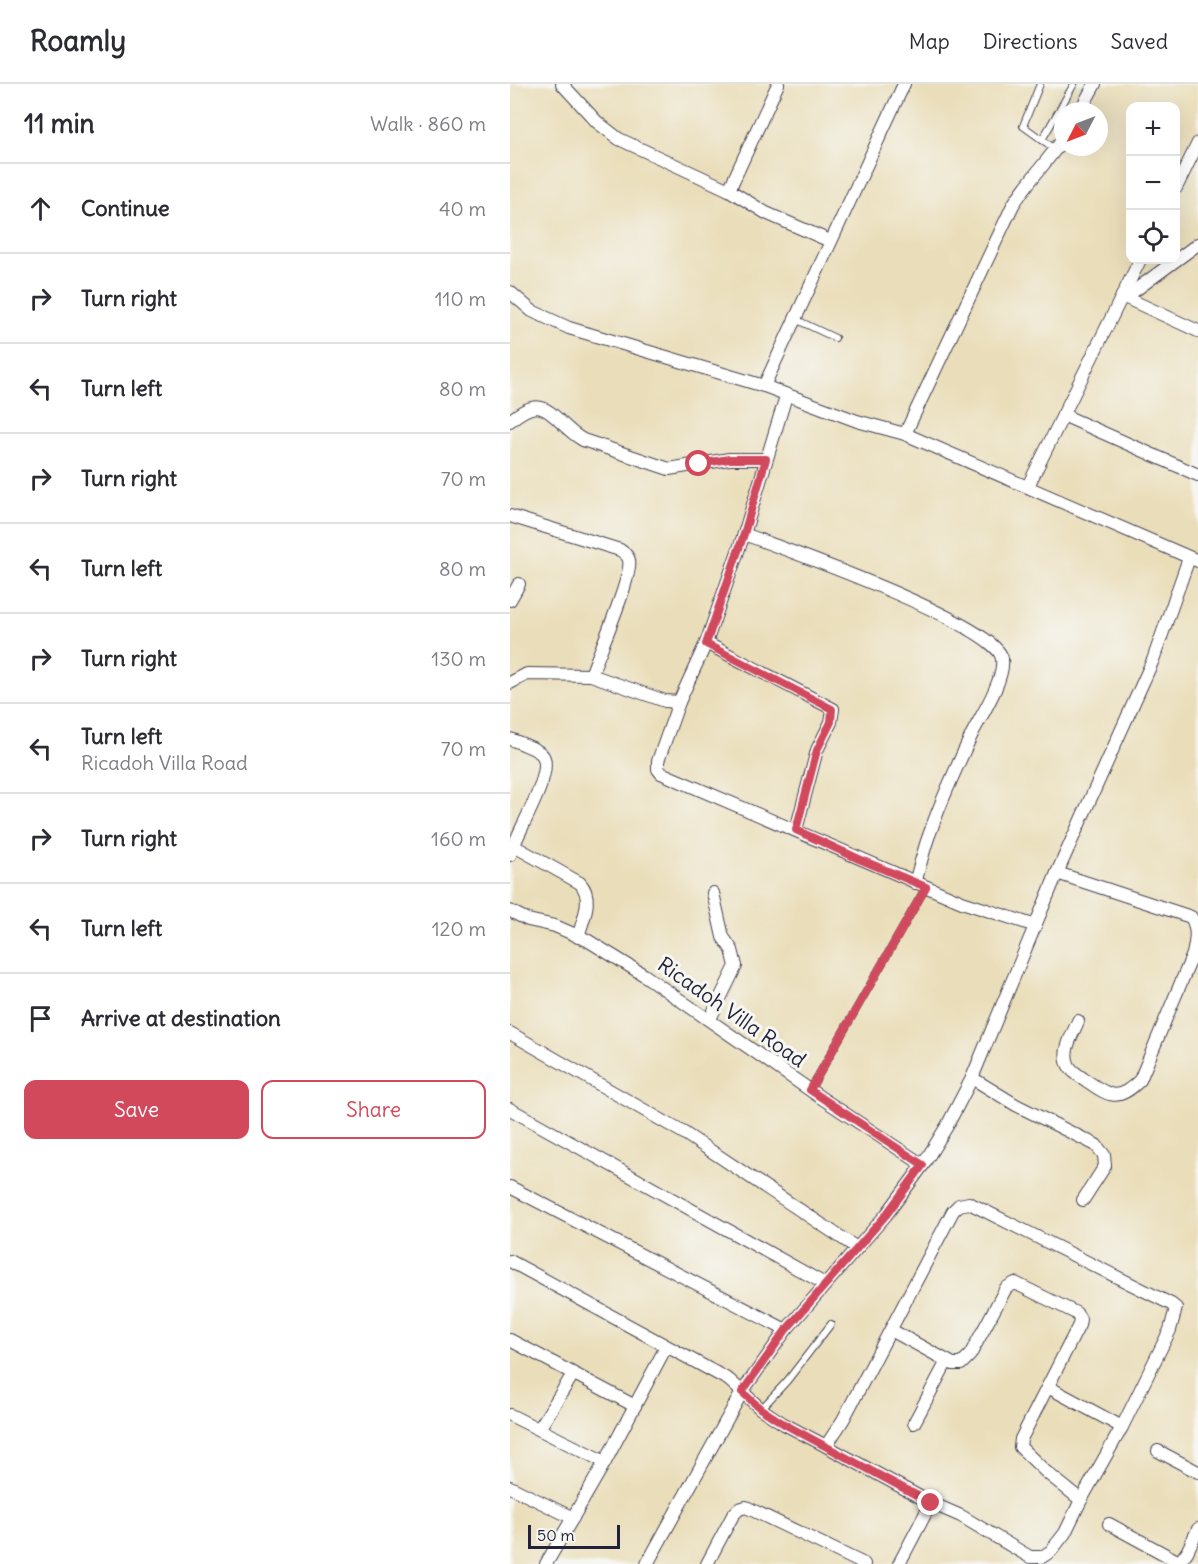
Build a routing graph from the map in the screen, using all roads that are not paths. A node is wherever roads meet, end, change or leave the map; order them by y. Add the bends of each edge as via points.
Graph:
1 (562, 84) edge
2 (778, 84) edge
3 (904, 84) edge
4 (1040, 84) edge
5 (1074, 84) edge
6 (1095, 84) edge
7 (1085, 102) edge
8 (1042, 140) junction
9 (1198, 142) edge
10 (1054, 149) edge
11 (1054, 152) edge
12 (1180, 180) edge
13 (729, 190) junction
14 (830, 241) junction
15 (1198, 244) edge
16 (1138, 264) edge
17 (510, 292) edge
18 (1124, 297) junction
19 (794, 319) junction
20 (1198, 331) edge
21 (835, 338) dead end
22 (764, 386) junction
23 (786, 396) junction
24 (1063, 415) junction
25 (510, 421) edge
26 (905, 434) junction
27 (766, 459) junction
28 (1198, 475) edge
29 (1028, 486) junction
30 (510, 516) edge
31 (744, 534) junction
32 (1194, 560) edge
33 (519, 584) dead end
34 (510, 600) edge
35 (706, 644) junction
36 (591, 675) junction
37 (510, 683) edge
38 (679, 702) junction
39 (510, 739) edge
40 (796, 830) junction
41 (512, 850) edge
42 (1057, 873) junction
43 (921, 885) junction
44 (713, 893) dead end
45 (510, 911) edge
46 (1036, 926) junction
47 (578, 937) junction
48 (710, 1019) junction
49 (1078, 1021) dead end
50 (510, 1033) edge
51 (972, 1078) junction
52 (810, 1090) junction
53 (510, 1109) edge
54 (923, 1165) junction
55 (510, 1187) edge
56 (1083, 1200) dead end
57 (857, 1248) junction
58 (510, 1261) edge
59 (825, 1284) junction
60 (831, 1324) dead end
61 (786, 1330) junction
62 (891, 1330) junction
63 (510, 1340) edge
64 (666, 1347) junction
65 (947, 1361) junction
66 (573, 1374) junction
67 (1048, 1387) junction
68 (742, 1392) junction
69 (635, 1406) junction
70 (761, 1409) junction
71 (510, 1415) edge
72 (914, 1423) dead end
73 (1122, 1427) junction
74 (539, 1429) junction
75 (826, 1446) junction
76 (1158, 1451) dead end
77 (605, 1462) junction
78 (1198, 1472) edge
79 (510, 1487) edge
80 (1081, 1500) junction
81 (931, 1503) junction
82 (573, 1518) junction
83 (1109, 1524) dead end
84 (1198, 1529) edge
85 (1186, 1559) edge
86 (546, 1564) edge
87 (647, 1564) edge
88 (707, 1564) edge
89 (864, 1564) edge
90 (899, 1564) edge

1 - 13 street via 597,122 619,139
2 - 13 street
3 - 14 street
4 - 8 lane via 1023,126
5 - 8 lane
6 - 7 street
8 - 10 lane
9 - 12 street
11 - 26 street via 1012,205
13 - 14 street via 766,213
14 - 19 street
15 - 18 street
16 - 18 street
17 - 22 street via 532,311 569,328
18 - 20 street
18 - 24 street
19 - 21 lane
19 - 22 street
22 - 23 street
23 - 26 street
23 - 27 street
24 - 28 street
24 - 29 street
25 - 27 street via 523,410 537,406 551,412 583,440 669,469 729,459
26 - 29 street
27 - 31 street
29 - 32 street
30 - 36 street via 620,550 628,557 626,580
31 - 35 street
31 - 43 street via 900,594 997,648 1002,659 1000,676 930,831
32 - 42 street
33 - 34 street
35 - 38 street
35 - 40 street via 832,709
36 - 37 street via 527,674
36 - 38 street via 657,699
38 - 40 street via 658,761 661,773
39 - 41 street via 544,756 545,767 539,791
40 - 43 street
41 - 47 street via 586,889 588,900
42 - 46 street
42 - 49 street via 1191,917 1196,924 1193,954 1140,1080 1132,1088 1116,1096 1106,1094 1068,1066 1066,1050
43 - 46 street
43 - 52 lane
44 - 48 street via 723,937 736,966
45 - 47 street, Ricadoh Villa Road
46 - 51 street
47 - 48 street, Ricadoh Villa Road
48 - 52 street, Ricadoh Villa Road
50 - 57 street via 684,1133
51 - 54 street
51 - 56 street via 1096,1145 1104,1155 1104,1166
52 - 54 street, Ricadoh Villa Road
53 - 59 street
54 - 57 street
55 - 61 street
57 - 59 street
58 - 64 street
59 - 61 street
60 - 70 lane
61 - 68 street
62 - 65 street
62 - 73 street via 952,1210 969,1203 1176,1308 1170,1330
62 - 75 street
63 - 66 street
64 - 68 street via 729,1380
64 - 69 street
65 - 67 street via 962,1364 970,1355 1006,1288 1015,1283 1076,1313 1080,1319
65 - 72 street
66 - 69 street
66 - 74 street
67 - 73 street
67 - 80 street via 1020,1447
68 - 70 street
68 - 87 street
69 - 77 street
70 - 75 street
71 - 74 street
73 - 80 street
74 - 77 street
75 - 81 street
76 - 78 street
77 - 82 street
79 - 82 street
80 - 81 street via 1065,1533 1042,1557 1030,1557
81 - 90 street
82 - 86 street
83 - 85 street
84 - 85 street
88 - 89 street via 733,1515 746,1507

